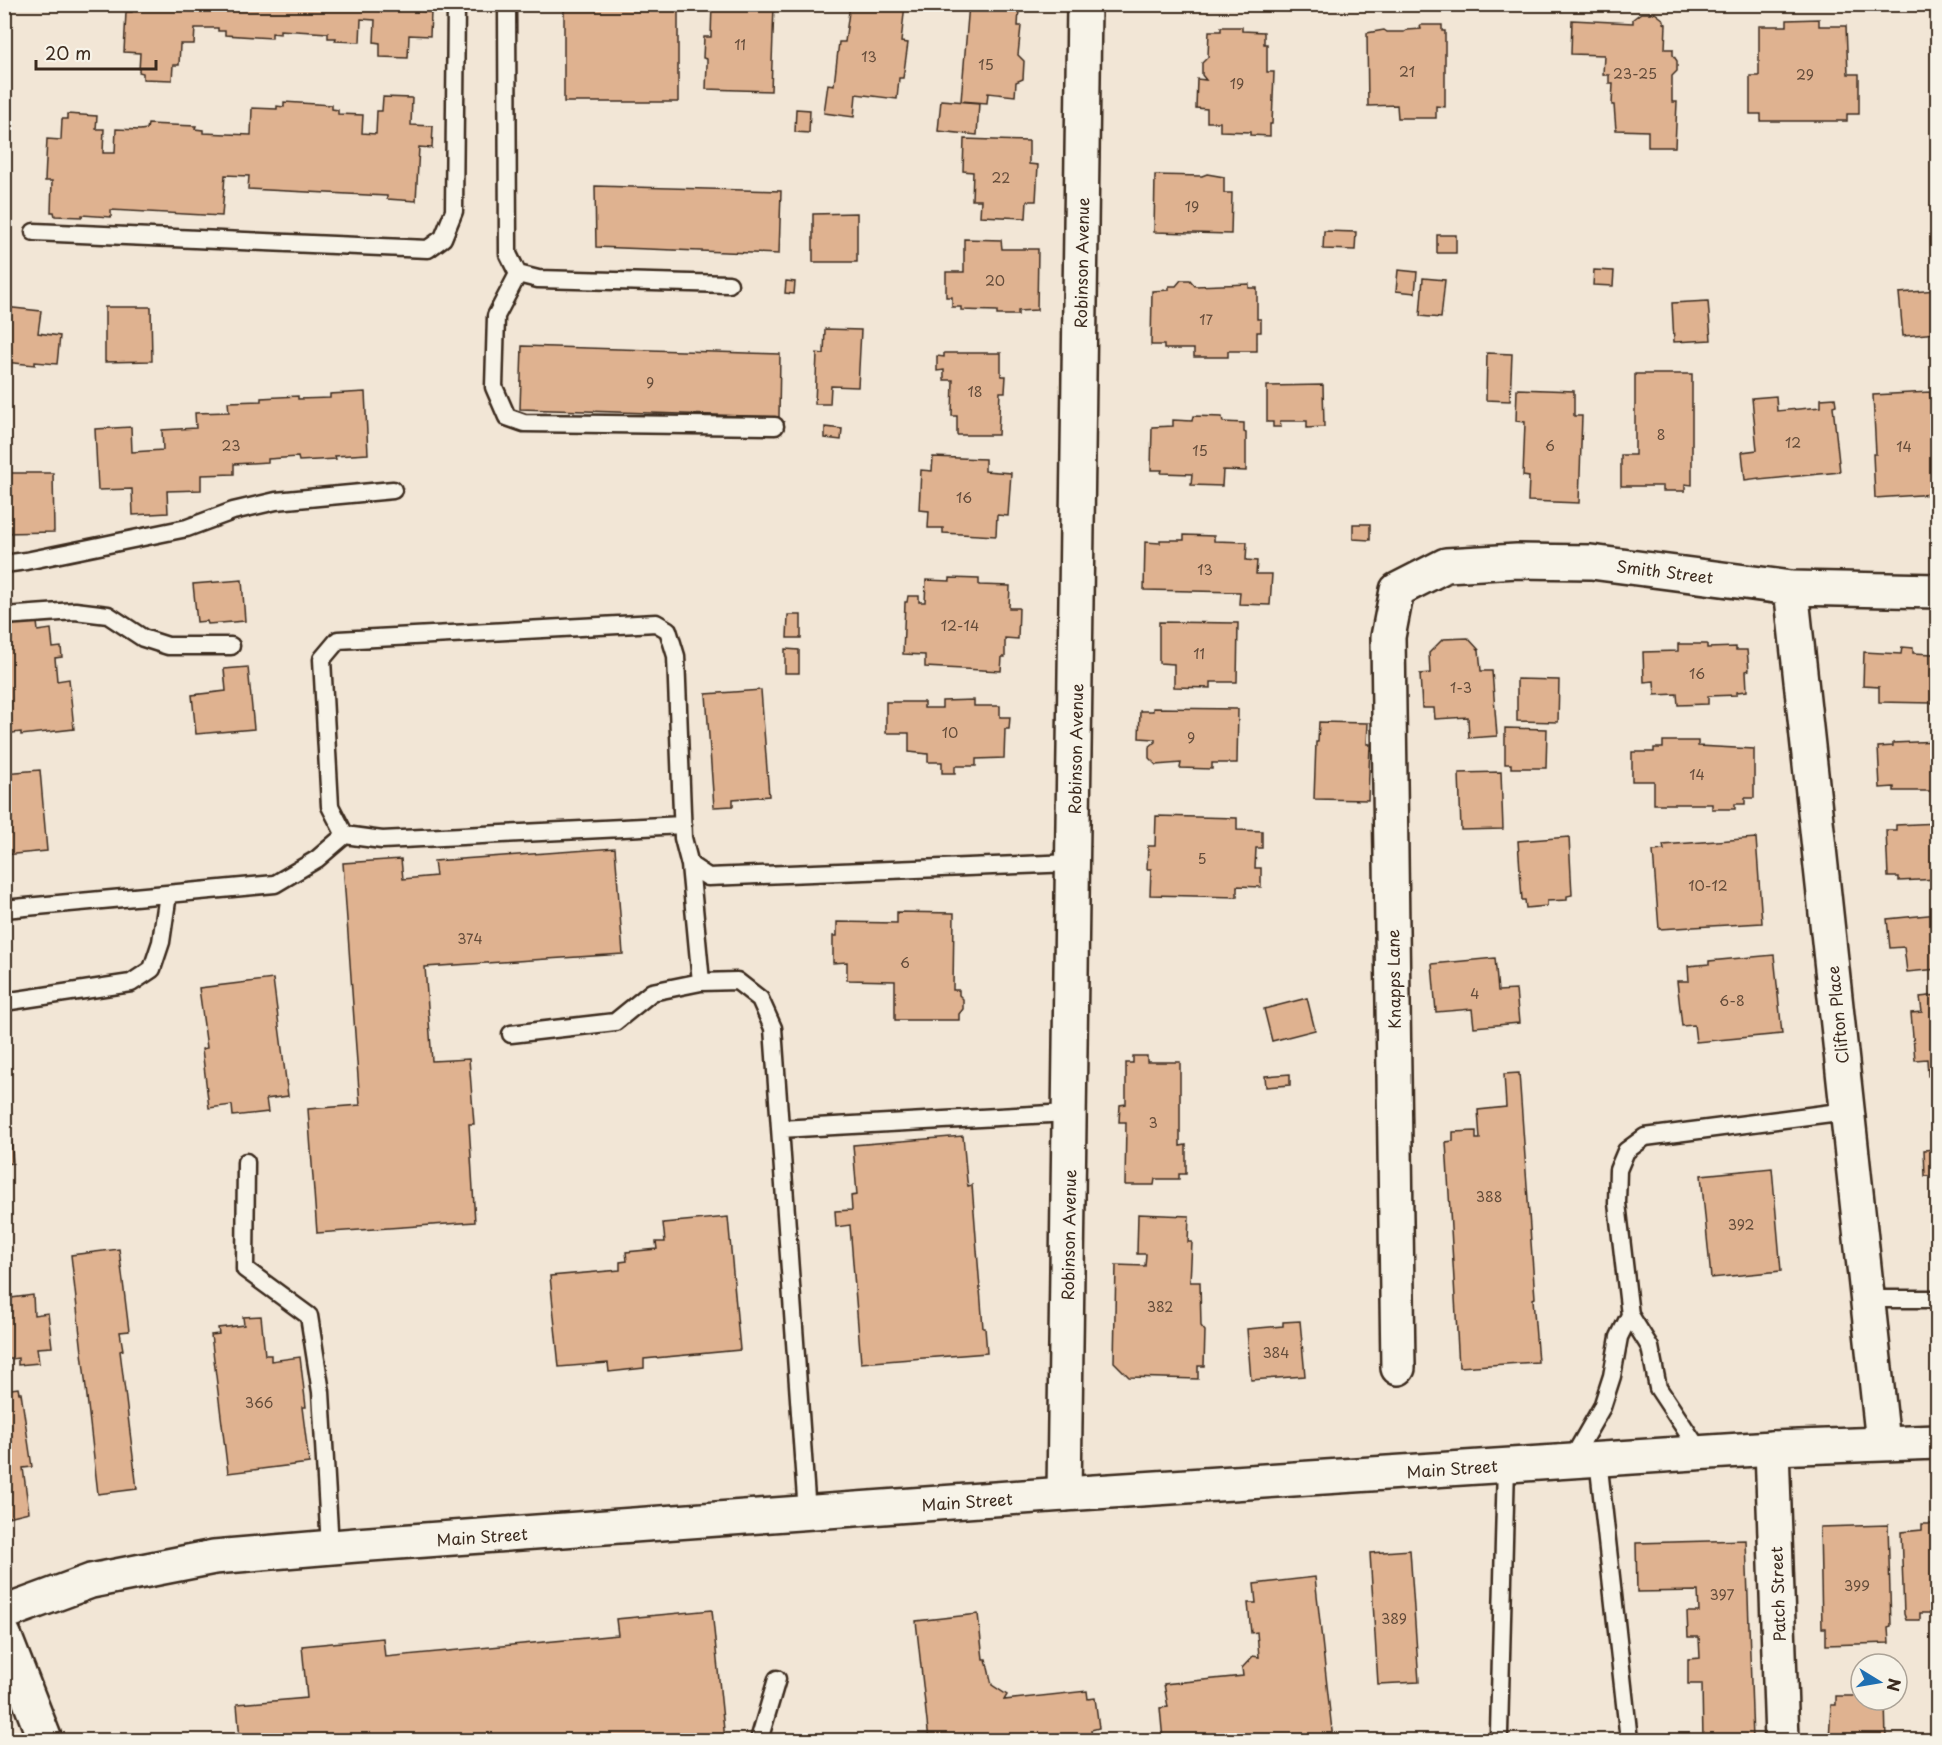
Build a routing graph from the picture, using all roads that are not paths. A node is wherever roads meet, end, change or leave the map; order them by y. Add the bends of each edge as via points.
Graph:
1 (456, 4) edge
2 (507, 4) edge
3 (1084, 4) edge
4 (34, 232) dead end
5 (518, 274) junction
6 (729, 284) dead end
7 (775, 426) dead end
8 (393, 490) dead end
9 (4, 564) edge
10 (1791, 588) junction
11 (1398, 590) joint
12 (1938, 591) edge
13 (4, 616) edge
14 (231, 646) dead end
15 (683, 825) junction
16 (345, 835) junction
17 (1073, 863) junction
18 (690, 866) junction
19 (168, 894) junction
20 (4, 909) edge
21 (701, 982) junction
22 (4, 1002) edge
23 (511, 1034) dead end
24 (1847, 1111) junction
25 (1069, 1113) junction
26 (780, 1129) junction
27 (246, 1162) dead end
28 (1867, 1299) junction
29 (1938, 1299) edge
30 (1630, 1315) junction
31 (1398, 1368) dead end
32 (1938, 1442) edge
33 (1883, 1443) junction
34 (1772, 1448) junction
35 (1701, 1453) junction
36 (1584, 1460) junction
37 (1506, 1465) junction
38 (1064, 1494) junction
39 (807, 1513) junction
40 (330, 1547) junction
41 (4, 1613) edge
42 (4, 1635) edge
43 (777, 1679) dead end
44 (45, 1740) edge
45 (759, 1740) edge
46 (1497, 1740) edge
47 (1629, 1740) edge
48 (1782, 1740) edge

1 - 4 lane via 454,211 443,238 428,249
2 - 5 lane via 508,254
3 - 17 street, Robinson Avenue
5 - 6 lane via 538,279
5 - 7 lane via 495,316 494,387 507,417 524,423
8 - 9 lane via 276,501 186,528
10 - 11 street, Smith Street via 1591,562 1517,561 1446,565
10 - 12 street, Smith Street
10 - 24 street, Clifton Place
11 - 31 street, Knapps Lane via 1388,637
13 - 14 lane via 75,611 108,615 143,638 168,646
15 - 16 lane via 382,840
15 - 16 lane via 676,656 669,630 656,623 338,640 322,659 323,693 330,806
15 - 18 lane
16 - 19 lane via 317,859 274,884
17 - 18 lane via 708,877
17 - 25 street, Robinson Avenue
18 - 21 lane
19 - 20 lane
19 - 22 lane via 161,942 152,969 145,974 131,983
21 - 23 lane via 652,992 615,1022
21 - 26 lane via 737,981 760,999 773,1028
24 - 28 street, Clifton Place
24 - 30 lane via 1645,1137 1626,1151 1618,1170 1617,1203
25 - 26 lane
25 - 38 street, Robinson Avenue
26 - 39 lane
27 - 40 lane via 245,1269 309,1316 321,1392
28 - 29 lane
28 - 33 street, Clifton Place
30 - 35 lane via 1650,1347 1658,1388
30 - 36 lane via 1619,1337 1612,1376
32 - 33 street, Main Street
33 - 34 street, Main Street
34 - 35 street, Main Street
34 - 48 street, Patch Street
35 - 36 street, Main Street
36 - 37 street, Main Street
36 - 47 lane via 1613,1604
37 - 38 street, Main Street
37 - 46 lane
38 - 39 street, Main Street
39 - 40 street, Main Street
40 - 41 street, Main Street via 214,1557 91,1581
42 - 44 street
43 - 45 lane

